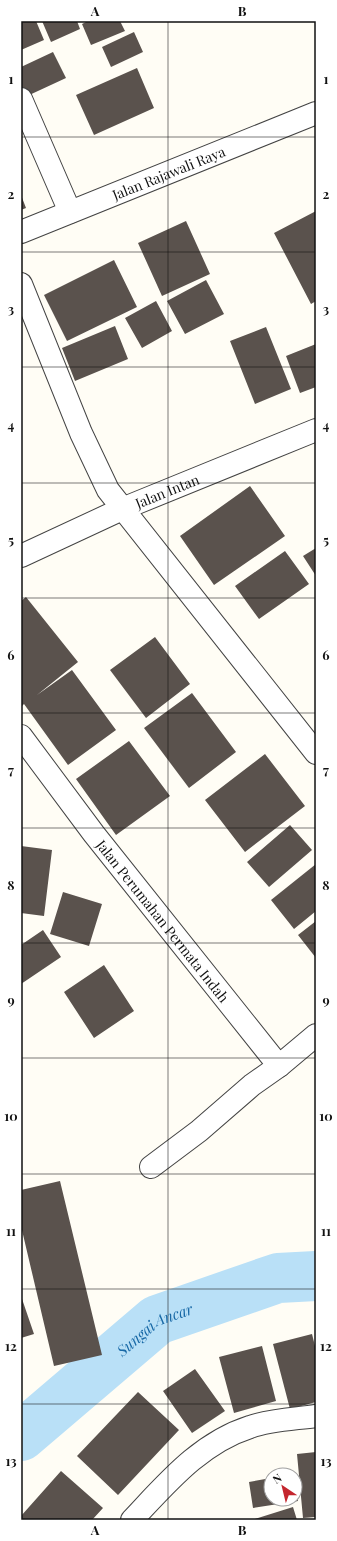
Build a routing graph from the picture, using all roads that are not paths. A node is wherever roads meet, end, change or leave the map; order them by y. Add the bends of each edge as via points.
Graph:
1 (21, 99) edge
2 (316, 114) edge
3 (70, 212) junction
4 (21, 232) edge
5 (21, 284) edge
6 (316, 430) edge
7 (122, 509) junction
8 (21, 556) edge
9 (21, 736) edge
10 (316, 753) edge
11 (316, 1035) edge
12 (279, 1066) junction
13 (151, 1167) dead end
14 (316, 1416) edge
15 (132, 1520) edge

1 - 3 street
2 - 3 street, Jalan Rajawali Raya
3 - 4 street, Jalan Rajawali Raya
5 - 7 street via 81,433 108,490
6 - 7 street, Jalan Intan
7 - 8 street, Jalan Intan
7 - 10 street
9 - 12 street, Jalan Perumahan Permata Indah via 94,834
11 - 12 street
12 - 13 street
14 - 15 street via 251,1426 211,1446 177,1472

